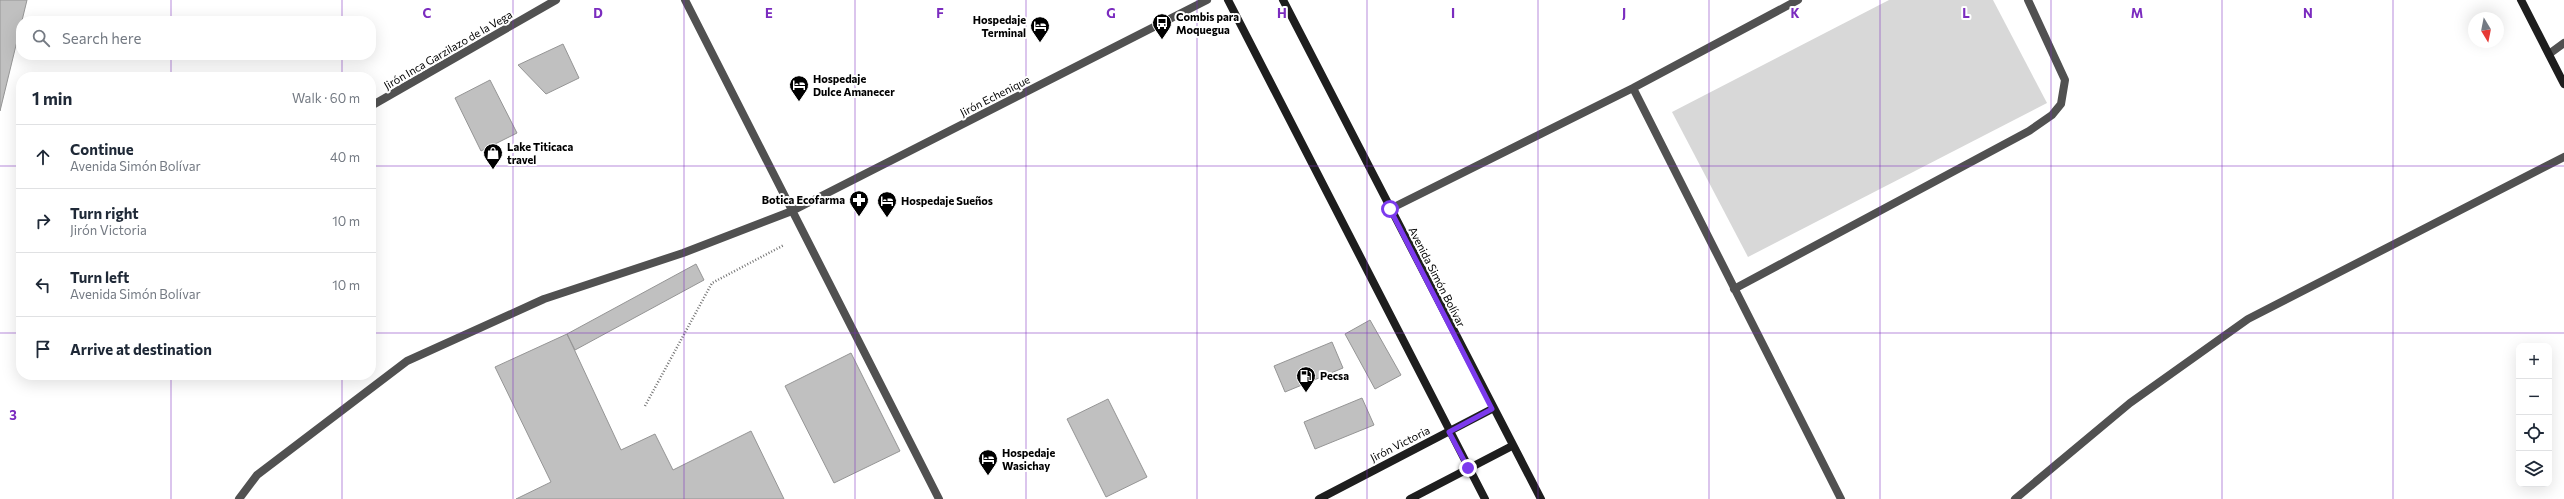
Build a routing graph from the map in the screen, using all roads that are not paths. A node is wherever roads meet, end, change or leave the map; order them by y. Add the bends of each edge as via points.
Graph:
1 (556, 0) edge
2 (685, 0) edge
3 (1207, 0) edge
4 (1228, 0) edge
5 (1282, 0) edge
6 (1798, 0) edge
7 (2028, 0) edge
8 (2521, 0) edge
9 (2564, 43) edge
10 (2549, 54) junction
11 (2564, 84) edge
12 (1633, 88) junction
13 (376, 103) edge
14 (2564, 158) edge
15 (1390, 209) junction
16 (792, 211) junction
17 (1734, 289) junction
18 (1492, 409) junction
19 (1449, 432) junction
20 (1512, 446) junction
21 (1468, 468) junction
22 (239, 499) edge
23 (939, 499) edge
24 (1318, 499) edge
25 (1410, 499) edge
26 (1485, 499) edge
27 (1541, 499) edge
28 (1840, 499) edge
29 (2015, 499) edge

1 - 13 street, Jirón Inca Garzilazo de la Vega
2 - 16 street
3 - 16 street, Jirón Echenique
4 - 19 street
5 - 15 street, Avenida Simón Bolívar
6 - 12 street
7 - 17 street via 2064,80 2061,104 2052,115 2029,131
8 - 10 street
9 - 10 street
10 - 11 street
12 - 15 street
12 - 17 street
14 - 29 street via 2248,319 2130,403
15 - 18 street, Avenida Simón Bolívar
16 - 22 street, Jirón Echenique via 683,253 544,299 407,361 257,475
16 - 23 street
17 - 28 street
18 - 19 street, Jirón Victoria
18 - 20 street, Avenida Simón Bolívar
19 - 21 street
19 - 24 street, Jirón Victoria
20 - 21 street
20 - 27 street, Avenida Simón Bolívar
21 - 25 street
21 - 26 street

